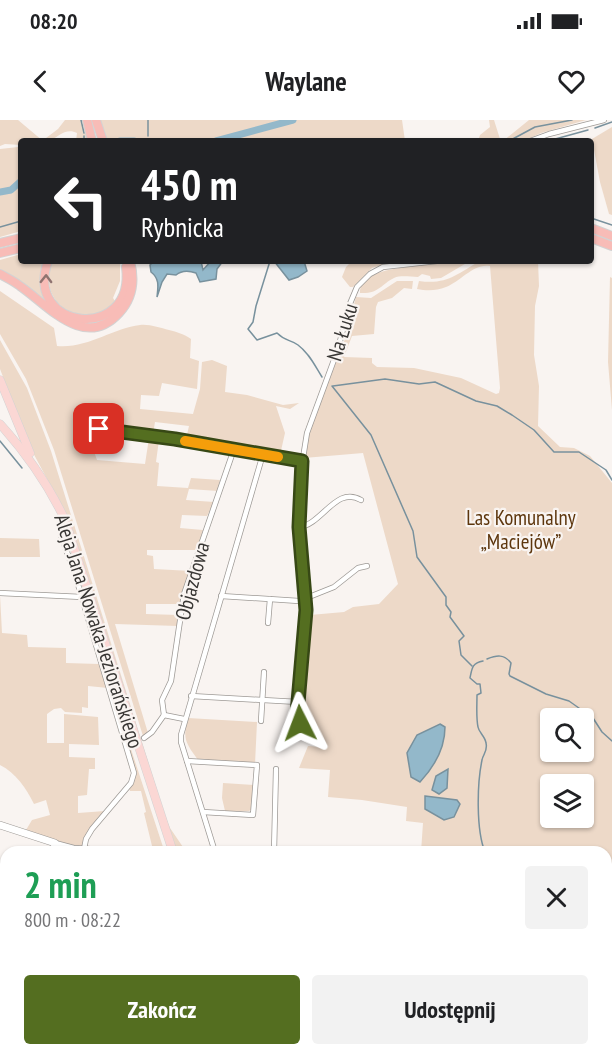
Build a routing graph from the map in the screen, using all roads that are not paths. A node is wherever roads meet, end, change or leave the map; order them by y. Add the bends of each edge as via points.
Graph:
1 (87, 120) edge
2 (95, 120) edge
3 (604, 120) edge
4 (94, 138) edge
5 (95, 138) edge
6 (538, 138) edge
7 (594, 229) edge
8 (612, 236) edge
9 (18, 238) edge
10 (594, 239) edge
11 (0, 243) edge
12 (612, 246) edge
13 (18, 249) edge
14 (0, 253) edge
15 (47, 264) edge
16 (125, 264) edge
17 (130, 264) edge
18 (410, 264) edge
19 (0, 274) edge
20 (0, 380) edge
21 (0, 424) edge
22 (83, 427) dead end
23 (0, 430) edge
24 (234, 449) junction
25 (263, 454) junction
26 (302, 461) junction
27 (42, 476) junction
28 (361, 500) dead end
29 (299, 527) junction
30 (61, 536) dead end
31 (367, 566) dead end
32 (0, 593) edge
33 (222, 596) junction
34 (82, 597) junction
35 (306, 598) junction
36 (270, 599) junction
37 (268, 623) dead end
38 (264, 672) dead end
39 (191, 696) junction
40 (262, 700) junction
41 (298, 702) junction
42 (165, 715) junction
43 (184, 719) junction
44 (261, 721) dead end
45 (300, 723) dead end
46 (144, 738) dead end
47 (187, 761) junction
48 (276, 769) dead end
49 (203, 812) junction
50 (0, 825) edge
51 (167, 842) junction
52 (55, 843) junction
53 (54, 846) edge
54 (63, 846) edge
55 (85, 846) edge
56 (167, 846) edge
57 (169, 846) edge
58 (213, 846) edge
59 (274, 846) edge

1 - 4 highway
2 - 5 highway
3 - 6 street
7 - 8 highway
9 - 11 highway
10 - 12 highway
13 - 14 highway
16 -> 15 highway via 126,285 118,304 105,315 89,320 69,317 52,304 44,284
17 - 19 highway via 133,284 124,308 108,322 88,327 65,321
18 - 26 street, Na Łuku via 383,267 357,287 307,433
20 - 27 main road
21 - 27 main road, Aleja Jana Nowaka-Jeziorańskiego
22 - 24 street
23 - 51 main road, Aleja Jana Nowaka-Jeziorańskiego via 30,466 61,522
24 - 25 street
24 - 42 street, Objazdowa via 185,590 171,681 162,700
25 - 26 street
25 - 33 street
26 - 29 street, Na Łuku
27 - 51 main road, Aleja Jana Nowaka-Jeziorańskiego via 73,540
28 - 29 street via 343,497 308,525
29 - 35 street, Na Łuku
30 - 34 street
31 - 35 street via 358,568 339,585
32 - 34 street
33 - 36 street
33 - 39 street
34 - 55 street via 133,768 133,780 92,829
35 - 36 street
35 - 41 street, Na Łuku
36 - 37 street
38 - 40 street
39 - 40 street
39 - 43 street
40 - 41 street
40 - 44 street
41 - 45 street, Na Łuku
42 - 43 street
42 - 46 street
43 - 47 street via 181,738
47 - 49 street
47 - 49 street via 257,765 253,815
48 - 59 street
49 - 58 street
50 - 52 street
51 - 56 main road, Aleja Jana Nowaka-Jeziorańskiego
51 - 57 main road, Aleja Jana Nowaka-Jeziorańskiego
52 - 53 street
52 - 54 street

